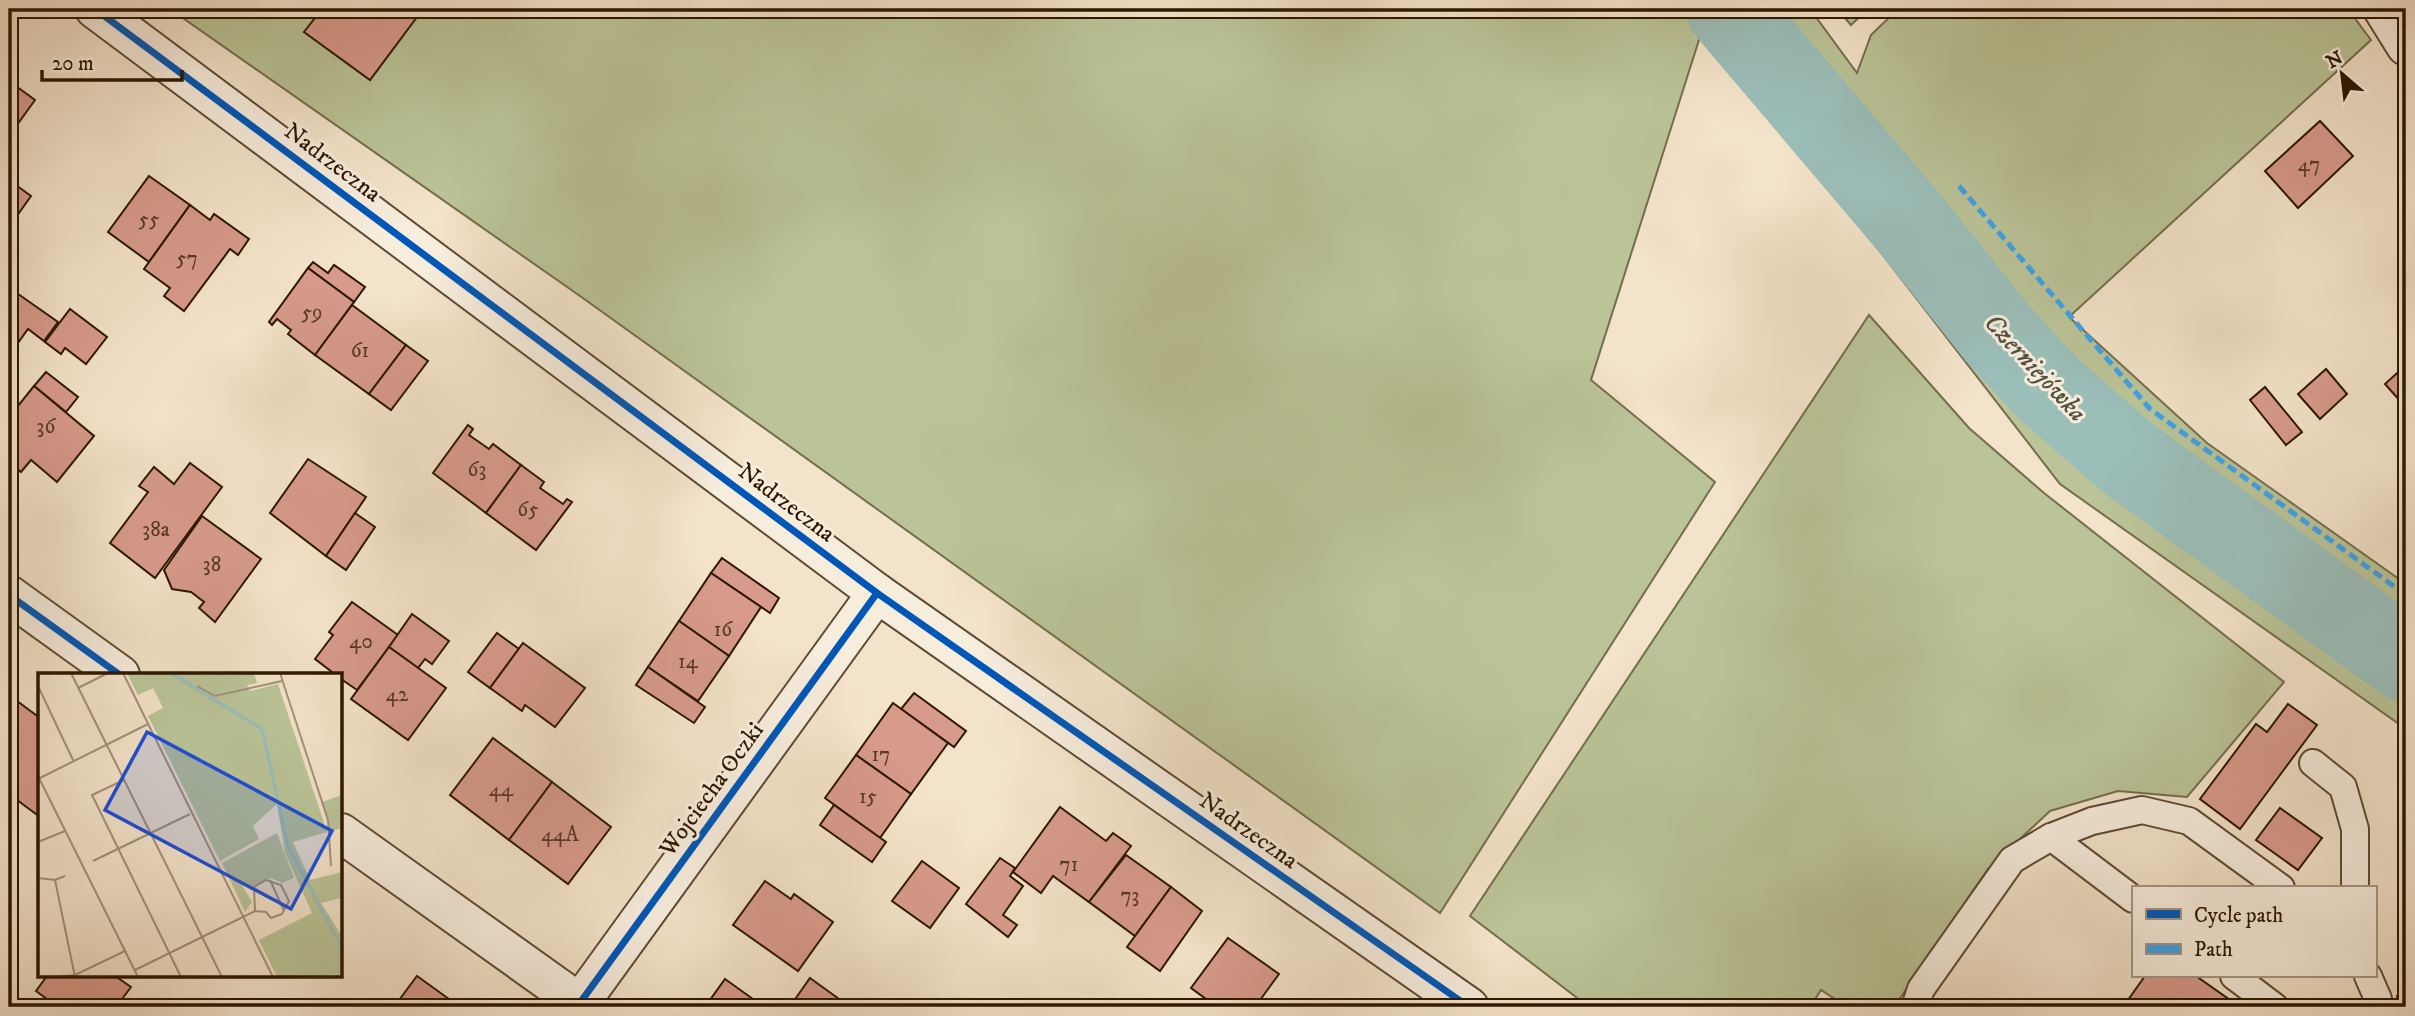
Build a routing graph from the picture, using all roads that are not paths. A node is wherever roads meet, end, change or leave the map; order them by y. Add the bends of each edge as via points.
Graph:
1 (95, 9) edge
2 (2383, 9) edge
3 (2406, 46) edge
4 (877, 593) junction
5 (13, 607) edge
6 (117, 673) edge
7 (2313, 763) dead end
8 (343, 834) edge
9 (2052, 837) junction
10 (2278, 886) edge
11 (2355, 886) edge
12 (2132, 898) edge
13 (2237, 978) edge
14 (2369, 978) edge
15 (581, 1006) edge
16 (1469, 1007) edge
17 (1915, 1007) edge
18 (2275, 1007) edge
19 (2377, 1007) edge

1 - 4 street, Nadrzeczna
2 - 3 street
4 - 15 street, Wojciecha Oczki
4 - 16 street, Nadrzeczna
5 - 6 street
7 - 11 lane via 2343,787 2355,829
8 - 15 street
9 - 10 lane via 2092,821 2142,810 2189,821
9 - 12 lane
9 - 17 lane via 2012,860 1921,989
13 - 18 lane
14 - 19 lane

